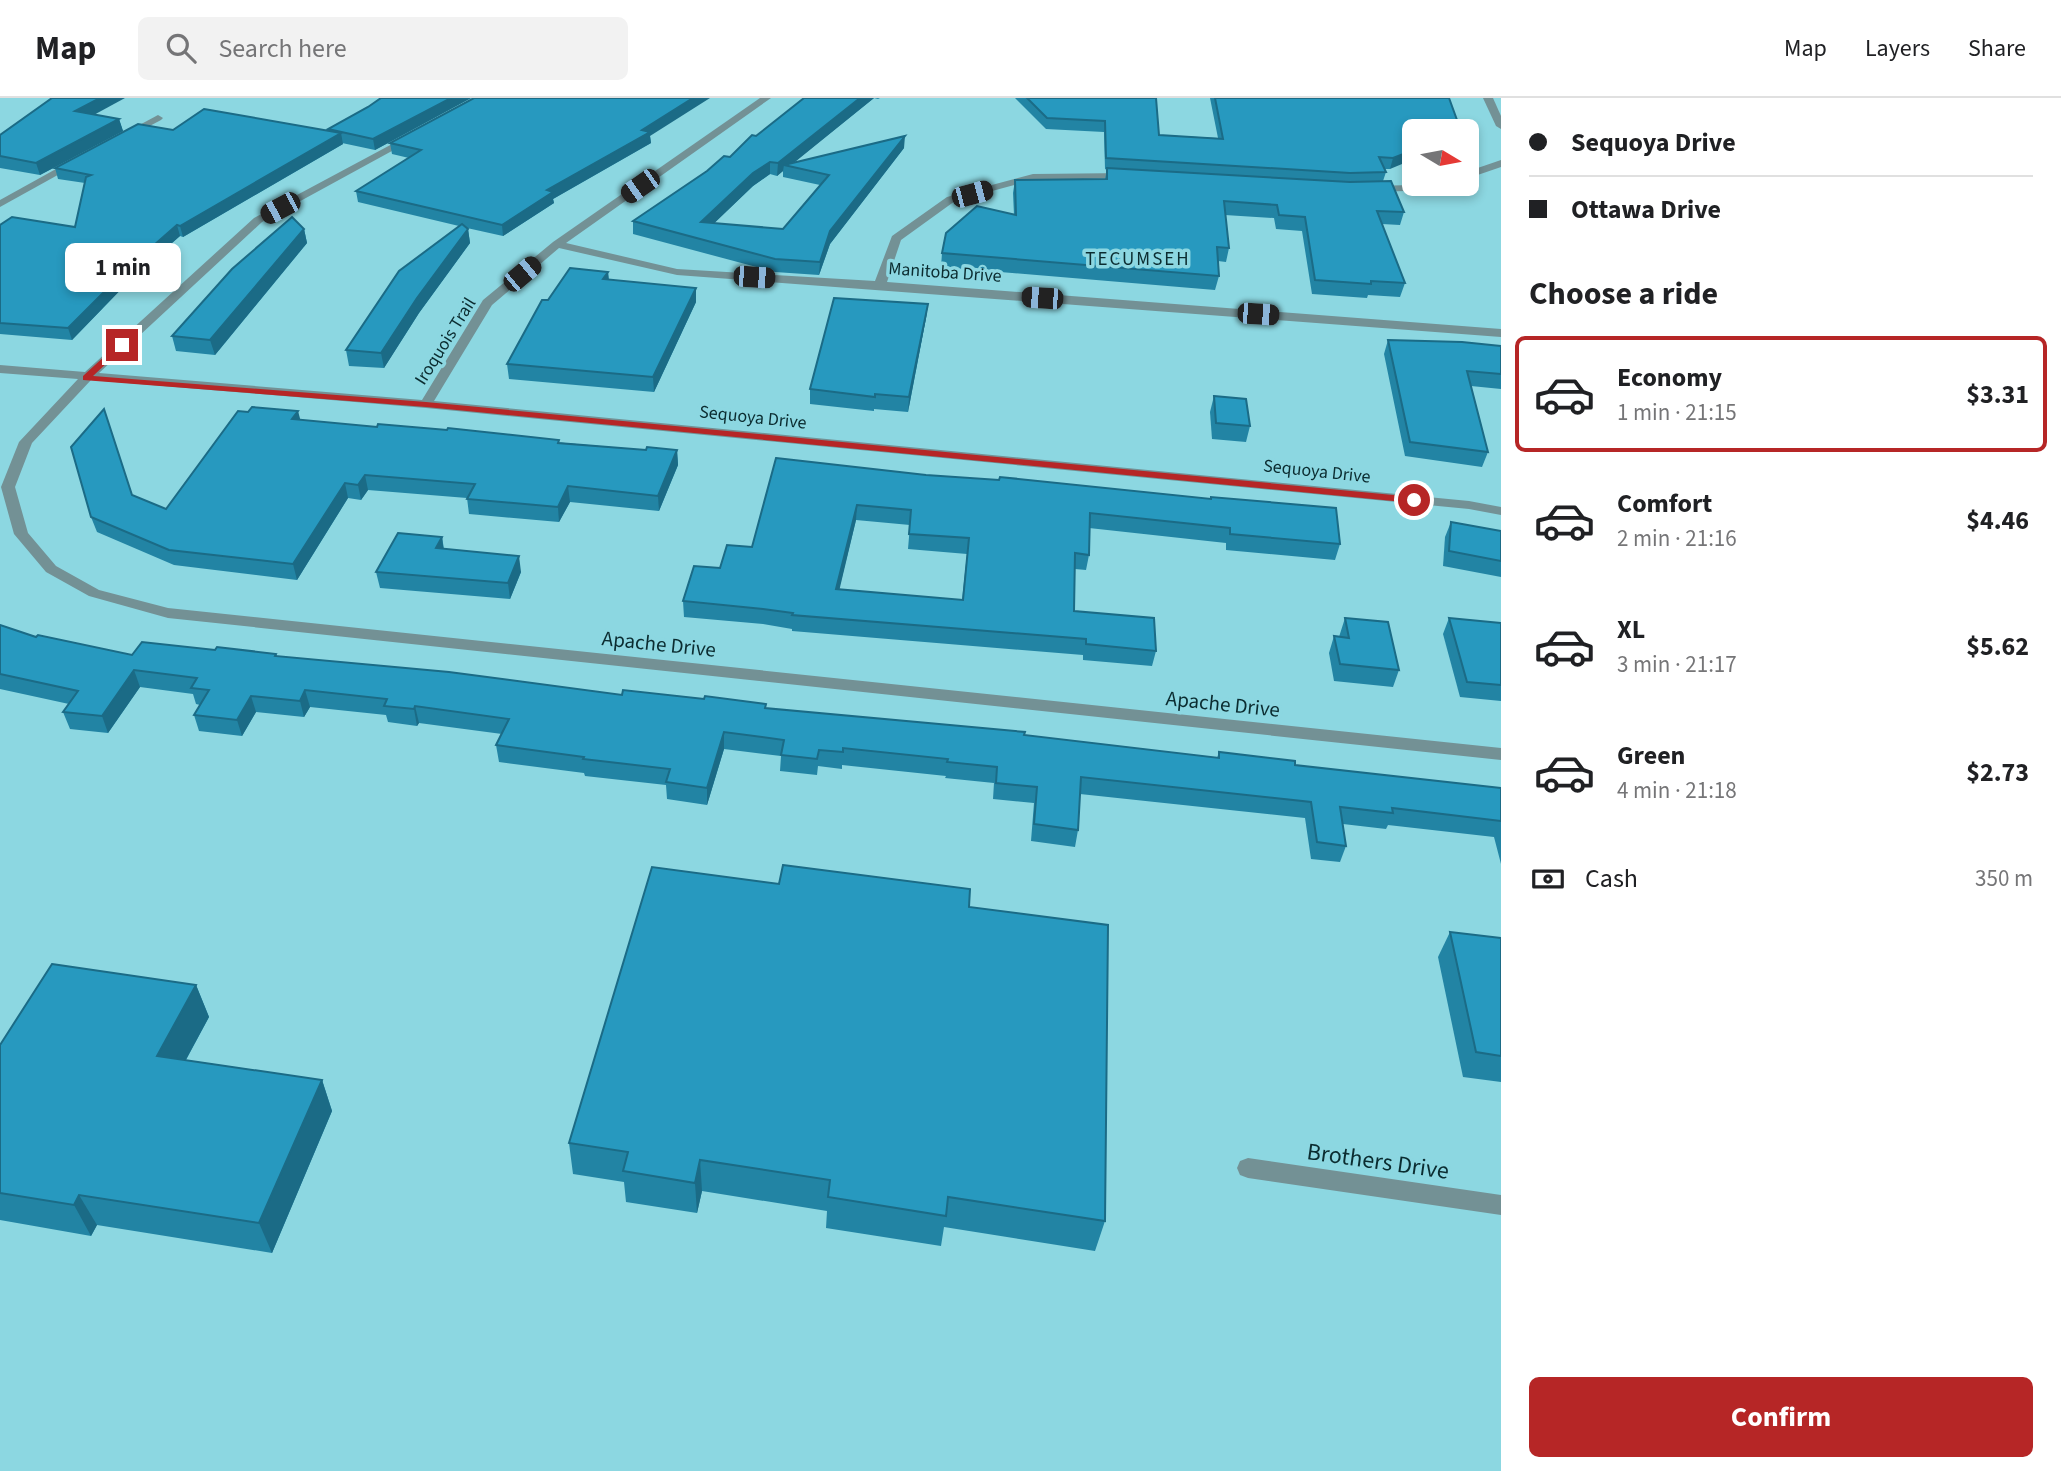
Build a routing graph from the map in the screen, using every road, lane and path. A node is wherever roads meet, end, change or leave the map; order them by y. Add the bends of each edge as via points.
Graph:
1 (766, 98) edge
2 (1488, 98) edge
3 (158, 118) dead end
4 (1501, 127) edge
5 (424, 130) edge
6 (109, 144) edge
7 (85, 158) edge
8 (1501, 163) edge
9 (1479, 171) edge
10 (1145, 177) edge
11 (1402, 188) edge
12 (1361, 190) edge
13 (0, 204) edge
14 (557, 244) junction
15 (880, 285) junction
16 (1501, 333) edge
17 (0, 369) edge
18 (86, 378) junction
19 (426, 404) junction
20 (1501, 511) edge
21 (1501, 754) edge
22 (1248, 1168) dead end
23 (1501, 1205) edge

1 - 14 street, Iroquois Trail
2 - 4 street
3 - 6 street
5 - 18 street, Apache Drive via 258,220
7 - 13 street
8 - 9 street
10 - 15 street via 1033,177 951,199 896,238
11 - 12 street
14 - 15 street, Manitoba Drive via 677,272
14 - 19 street, Iroquois Trail via 487,303
15 - 16 street, Manitoba Drive
17 - 18 street, Sequoya Drive
18 - 19 street, Sequoya Drive
18 - 21 street, Apache Drive via 26,442 8,487 21,534 51,569 94,593 169,613
19 - 20 street, Sequoya Drive
22 - 23 street, Brothers Drive

